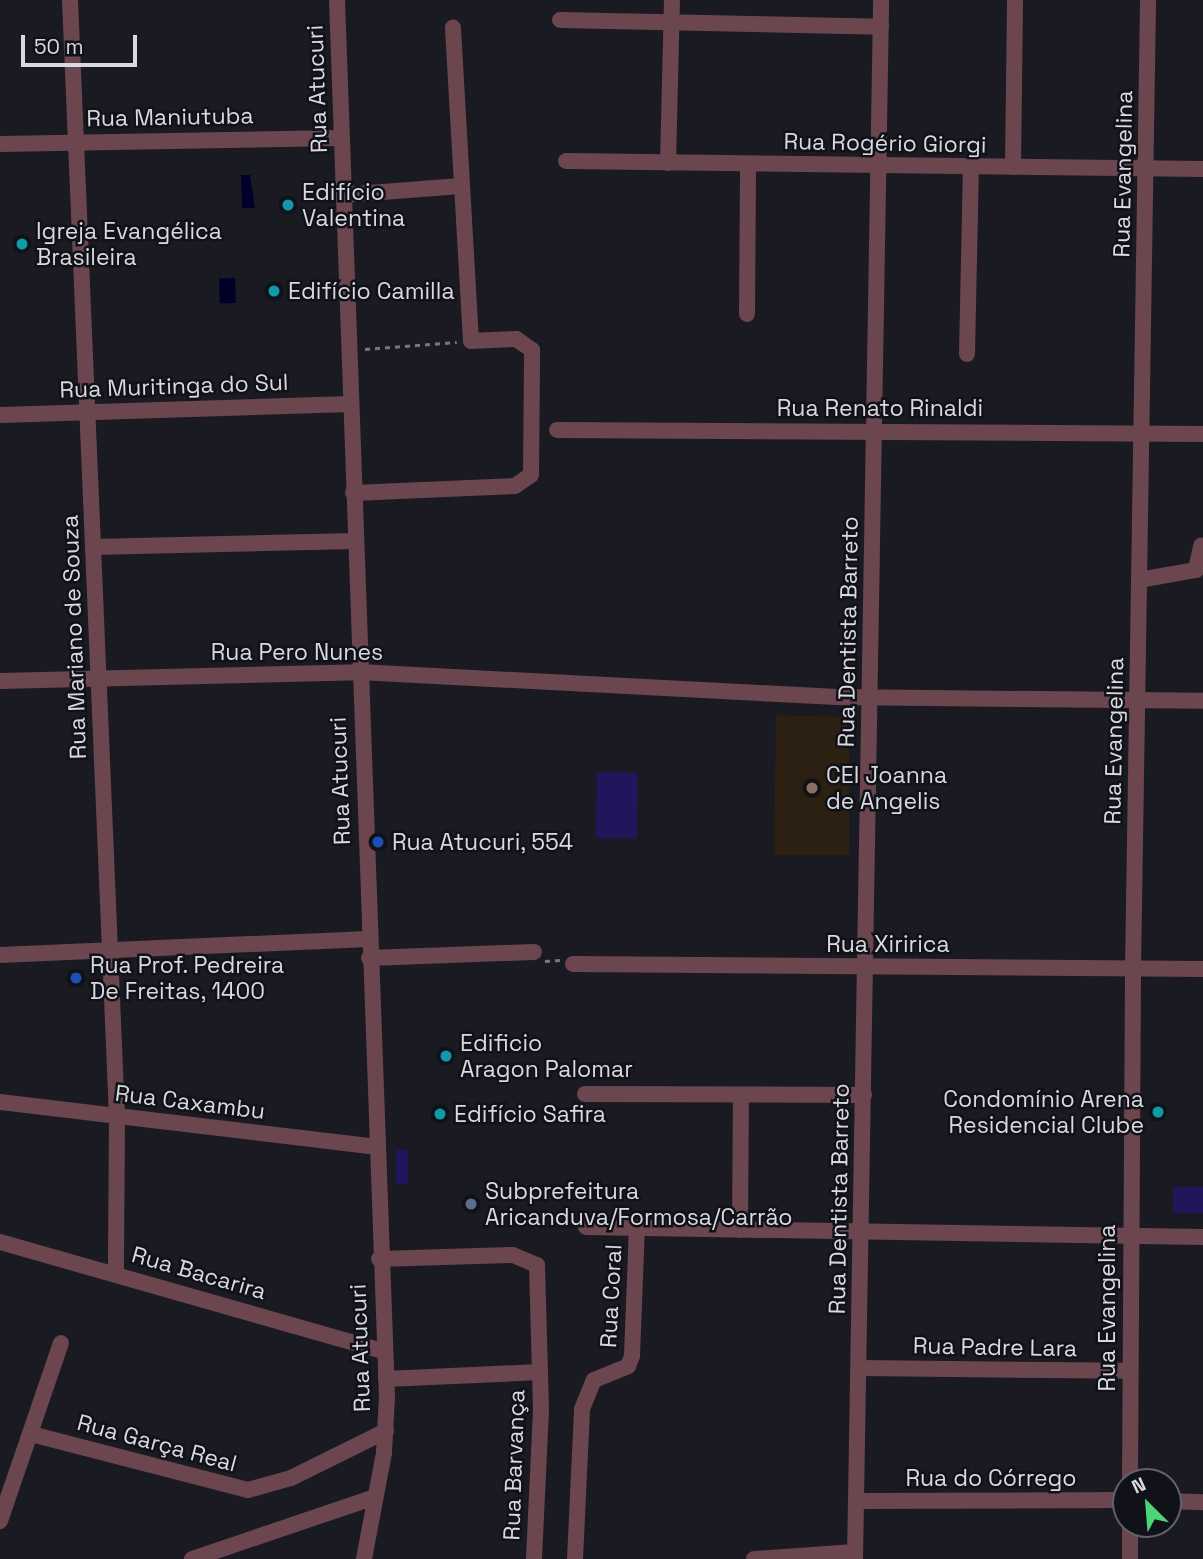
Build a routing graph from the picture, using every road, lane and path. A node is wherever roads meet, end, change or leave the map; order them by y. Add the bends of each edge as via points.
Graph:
1 (70, 0) edge
2 (337, 0) edge
3 (672, 0) edge
4 (881, 0) edge
5 (1015, 0) edge
6 (1148, 0) edge
7 (560, 20) dead end
8 (672, 24) junction
9 (881, 27) junction
10 (453, 28) dead end
11 (341, 138) junction
12 (76, 141) junction
13 (0, 144) edge
14 (566, 161) dead end
15 (668, 163) junction
16 (748, 164) junction
17 (881, 165) junction
18 (971, 166) junction
19 (1013, 167) junction
20 (1146, 169) junction
21 (1203, 169) edge
22 (461, 186) junction
23 (343, 195) junction
24 (747, 314) dead end
25 (471, 341) junction
26 (348, 350) junction
27 (967, 354) dead end
28 (350, 404) junction
29 (86, 411) junction
30 (0, 415) edge
31 (873, 429) junction
32 (557, 430) dead end
33 (1141, 433) junction
34 (1203, 434) edge
35 (353, 493) junction
36 (355, 541) junction
37 (1201, 546) dead end
38 (93, 547) junction
39 (1139, 580) junction
40 (359, 671) junction
41 (98, 677) junction
42 (0, 681) edge
43 (869, 698) junction
44 (1137, 701) junction
45 (1203, 701) edge
46 (368, 939) junction
47 (109, 950) junction
48 (534, 952) joint
49 (0, 955) edge
50 (369, 958) junction
51 (573, 964) joint
52 (866, 967) junction
53 (1133, 969) junction
54 (1203, 969) edge
55 (585, 1094) dead end
56 (864, 1095) junction
57 (741, 1096) junction
58 (0, 1102) edge
59 (117, 1116) junction
60 (375, 1147) junction
61 (586, 1227) dead end
62 (637, 1228) junction
63 (740, 1230) junction
64 (861, 1234) junction
65 (1129, 1237) junction
66 (1203, 1237) edge
67 (0, 1242) edge
68 (379, 1259) junction
69 (116, 1272) junction
70 (61, 1343) dead end
71 (385, 1352) junction
72 (859, 1368) junction
73 (1130, 1371) junction
74 (539, 1372) junction
75 (386, 1379) junction
76 (386, 1431) junction
77 (30, 1434) junction
78 (1130, 1468) edge
79 (375, 1497) junction
80 (1112, 1500) edge
81 (857, 1501) junction
82 (1182, 1501) edge
83 (1203, 1502) edge
84 (0, 1521) edge
85 (1130, 1538) edge
86 (855, 1555) edge
87 (192, 1559) edge
88 (364, 1559) edge
89 (534, 1559) edge
90 (575, 1559) edge
91 (754, 1559) edge
92 (1130, 1559) edge

1 - 12 street, Rua Mariano de Souza
2 - 11 street, Rua Atucuri
3 - 8 street
4 - 9 street, Rua Dentista Barreto
5 - 19 street
6 - 20 street, Rua Evangelina
7 - 8 street
8 - 9 street
8 - 15 street
9 - 17 street, Rua Dentista Barreto
10 - 22 street
11 - 12 street, Rua Maniutuba
11 - 23 street, Rua Atucuri
12 - 13 street, Rua Maniutuba
12 - 29 street, Rua Mariano de Souza
14 - 15 street, Rua Rogério Giorgi
15 - 16 street, Rua Rogério Giorgi
16 - 17 street, Rua Rogério Giorgi
16 - 24 street
17 - 18 street, Rua Rogério Giorgi
17 - 31 street, Rua Dentista Barreto
18 - 19 street, Rua Rogério Giorgi
18 - 27 street
19 - 20 street, Rua Rogério Giorgi
20 - 21 street, Rua Rogério Giorgi
20 - 33 street, Rua Evangelina
22 - 23 street
22 - 25 street
23 - 26 street, Rua Atucuri
25 - 26 path
25 - 35 street via 516,339 532,350 531,475 515,485
26 - 28 street, Rua Atucuri
28 - 29 street, Rua Muritinga do Sul
28 - 35 street, Rua Atucuri
29 - 30 street, Rua Muritinga do Sul
29 - 38 street, Rua Mariano de Souza
31 - 32 street, Rua Renato Rinaldi
31 - 33 street, Rua Renato Rinaldi
31 - 43 street, Rua Dentista Barreto
33 - 34 street, Rua Renato Rinaldi
33 - 39 street, Rua Evangelina
35 - 36 street, Rua Atucuri
36 - 38 street
36 - 40 street, Rua Atucuri
37 - 39 street via 1196,570
38 - 41 street, Rua Mariano de Souza
39 - 44 street, Rua Evangelina
40 - 41 street, Rua Pero Nunes
40 - 43 street, Rua Pero Nunes via 594,687
40 - 46 street, Rua Atucuri
41 - 42 street, Rua Pero Nunes
41 - 47 street, Rua Mariano de Souza
43 - 44 street, Rua Pero Nunes
43 - 52 street, Rua Dentista Barreto
44 - 45 street, Rua Pero Nunes
44 - 53 street, Rua Evangelina
46 - 47 street
46 - 50 street, Rua Atucuri
47 - 49 street
47 - 59 street, Rua Mariano de Souza
48 - 50 street
48 - 51 path via 545,961
50 - 60 street, Rua Atucuri
51 - 52 street, Rua Xiririca
52 - 53 street, Rua Xiririca
52 - 56 street, Rua Dentista Barreto
53 - 54 street, Rua Xiririca
53 - 65 street, Rua Evangelina
55 - 57 street
56 - 57 street
56 - 64 street, Rua Dentista Barreto
57 - 63 street
58 - 59 street, Rua Caxambu
59 - 60 street, Rua Caxambu
59 - 69 street, Rua Mariano de Souza
60 - 68 street, Rua Atucuri
61 - 62 street
62 - 63 street
62 - 90 street, Rua Coral via 635,1320 628,1366 594,1380 585,1392
63 - 64 street
64 - 65 street
64 - 72 street, Rua Dentista Barreto
65 - 66 street
65 - 73 street, Rua Evangelina
67 - 69 street, Rua Bacarira
68 - 71 street, Rua Atucuri
68 - 74 street, Rua Barvança via 513,1255 534,1262 538,1269
69 - 71 street, Rua Bacarira
70 - 77 street
71 - 75 street, Rua Atucuri
72 - 73 street, Rua Padre Lara
72 - 81 street, Rua Dentista Barreto
73 - 78 street, Rua Evangelina
74 - 75 street
74 - 89 street, Rua Barvança
75 - 76 street, Rua Atucuri
76 - 77 street, Rua Garça Real via 291,1478 248,1490
76 - 79 street, Rua Atucuri
77 - 84 street
79 - 87 street
79 - 88 street, Rua Atucuri
80 - 81 street, Rua do Córrego
81 - 86 street, Rua Dentista Barreto
82 - 83 street
85 - 92 street
86 - 91 street

